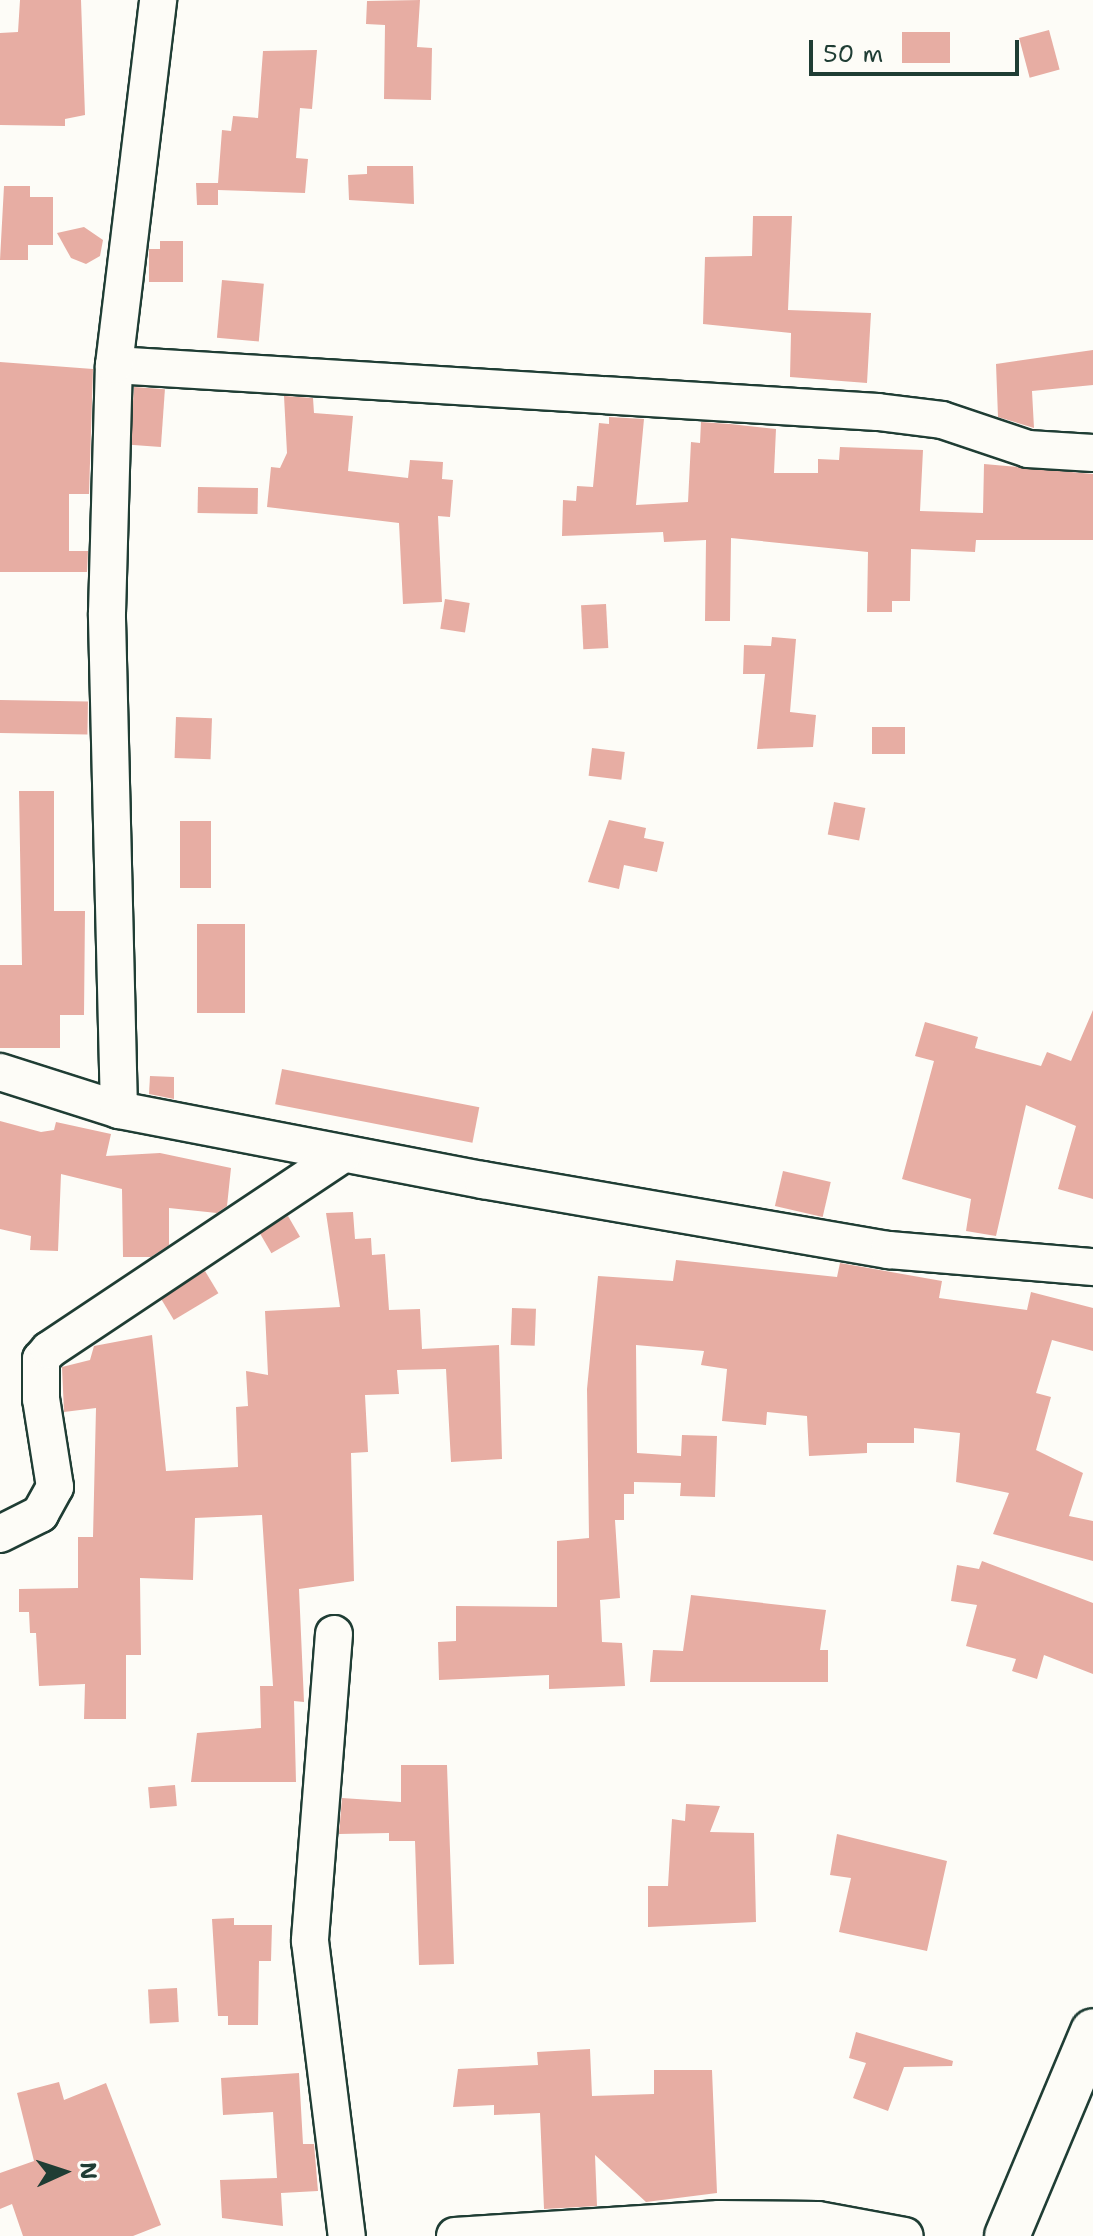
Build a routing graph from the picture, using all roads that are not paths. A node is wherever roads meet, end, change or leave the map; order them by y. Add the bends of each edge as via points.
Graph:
1 (158, 0) edge
2 (114, 365) junction
3 (1093, 453) edge
4 (0, 1072) edge
5 (119, 1110) junction
6 (343, 1154) junction
7 (1093, 1267) edge
8 (0, 1534) edge
9 (334, 1634) dead end
10 (1093, 2031) edge
11 (347, 2236) edge
12 (455, 2236) edge
13 (905, 2236) edge
14 (1007, 2236) edge

1 - 2 street
2 - 3 street via 878,412 955,424 1028,449
2 - 5 street via 107,613
4 - 5 street
5 - 6 street
6 - 7 street via 889,1250
6 - 8 street via 49,1350 41,1359 41,1399 55,1487 40,1514
9 - 11 street via 310,1941
10 - 14 highway
12 - 13 street via 719,2219 818,2220

